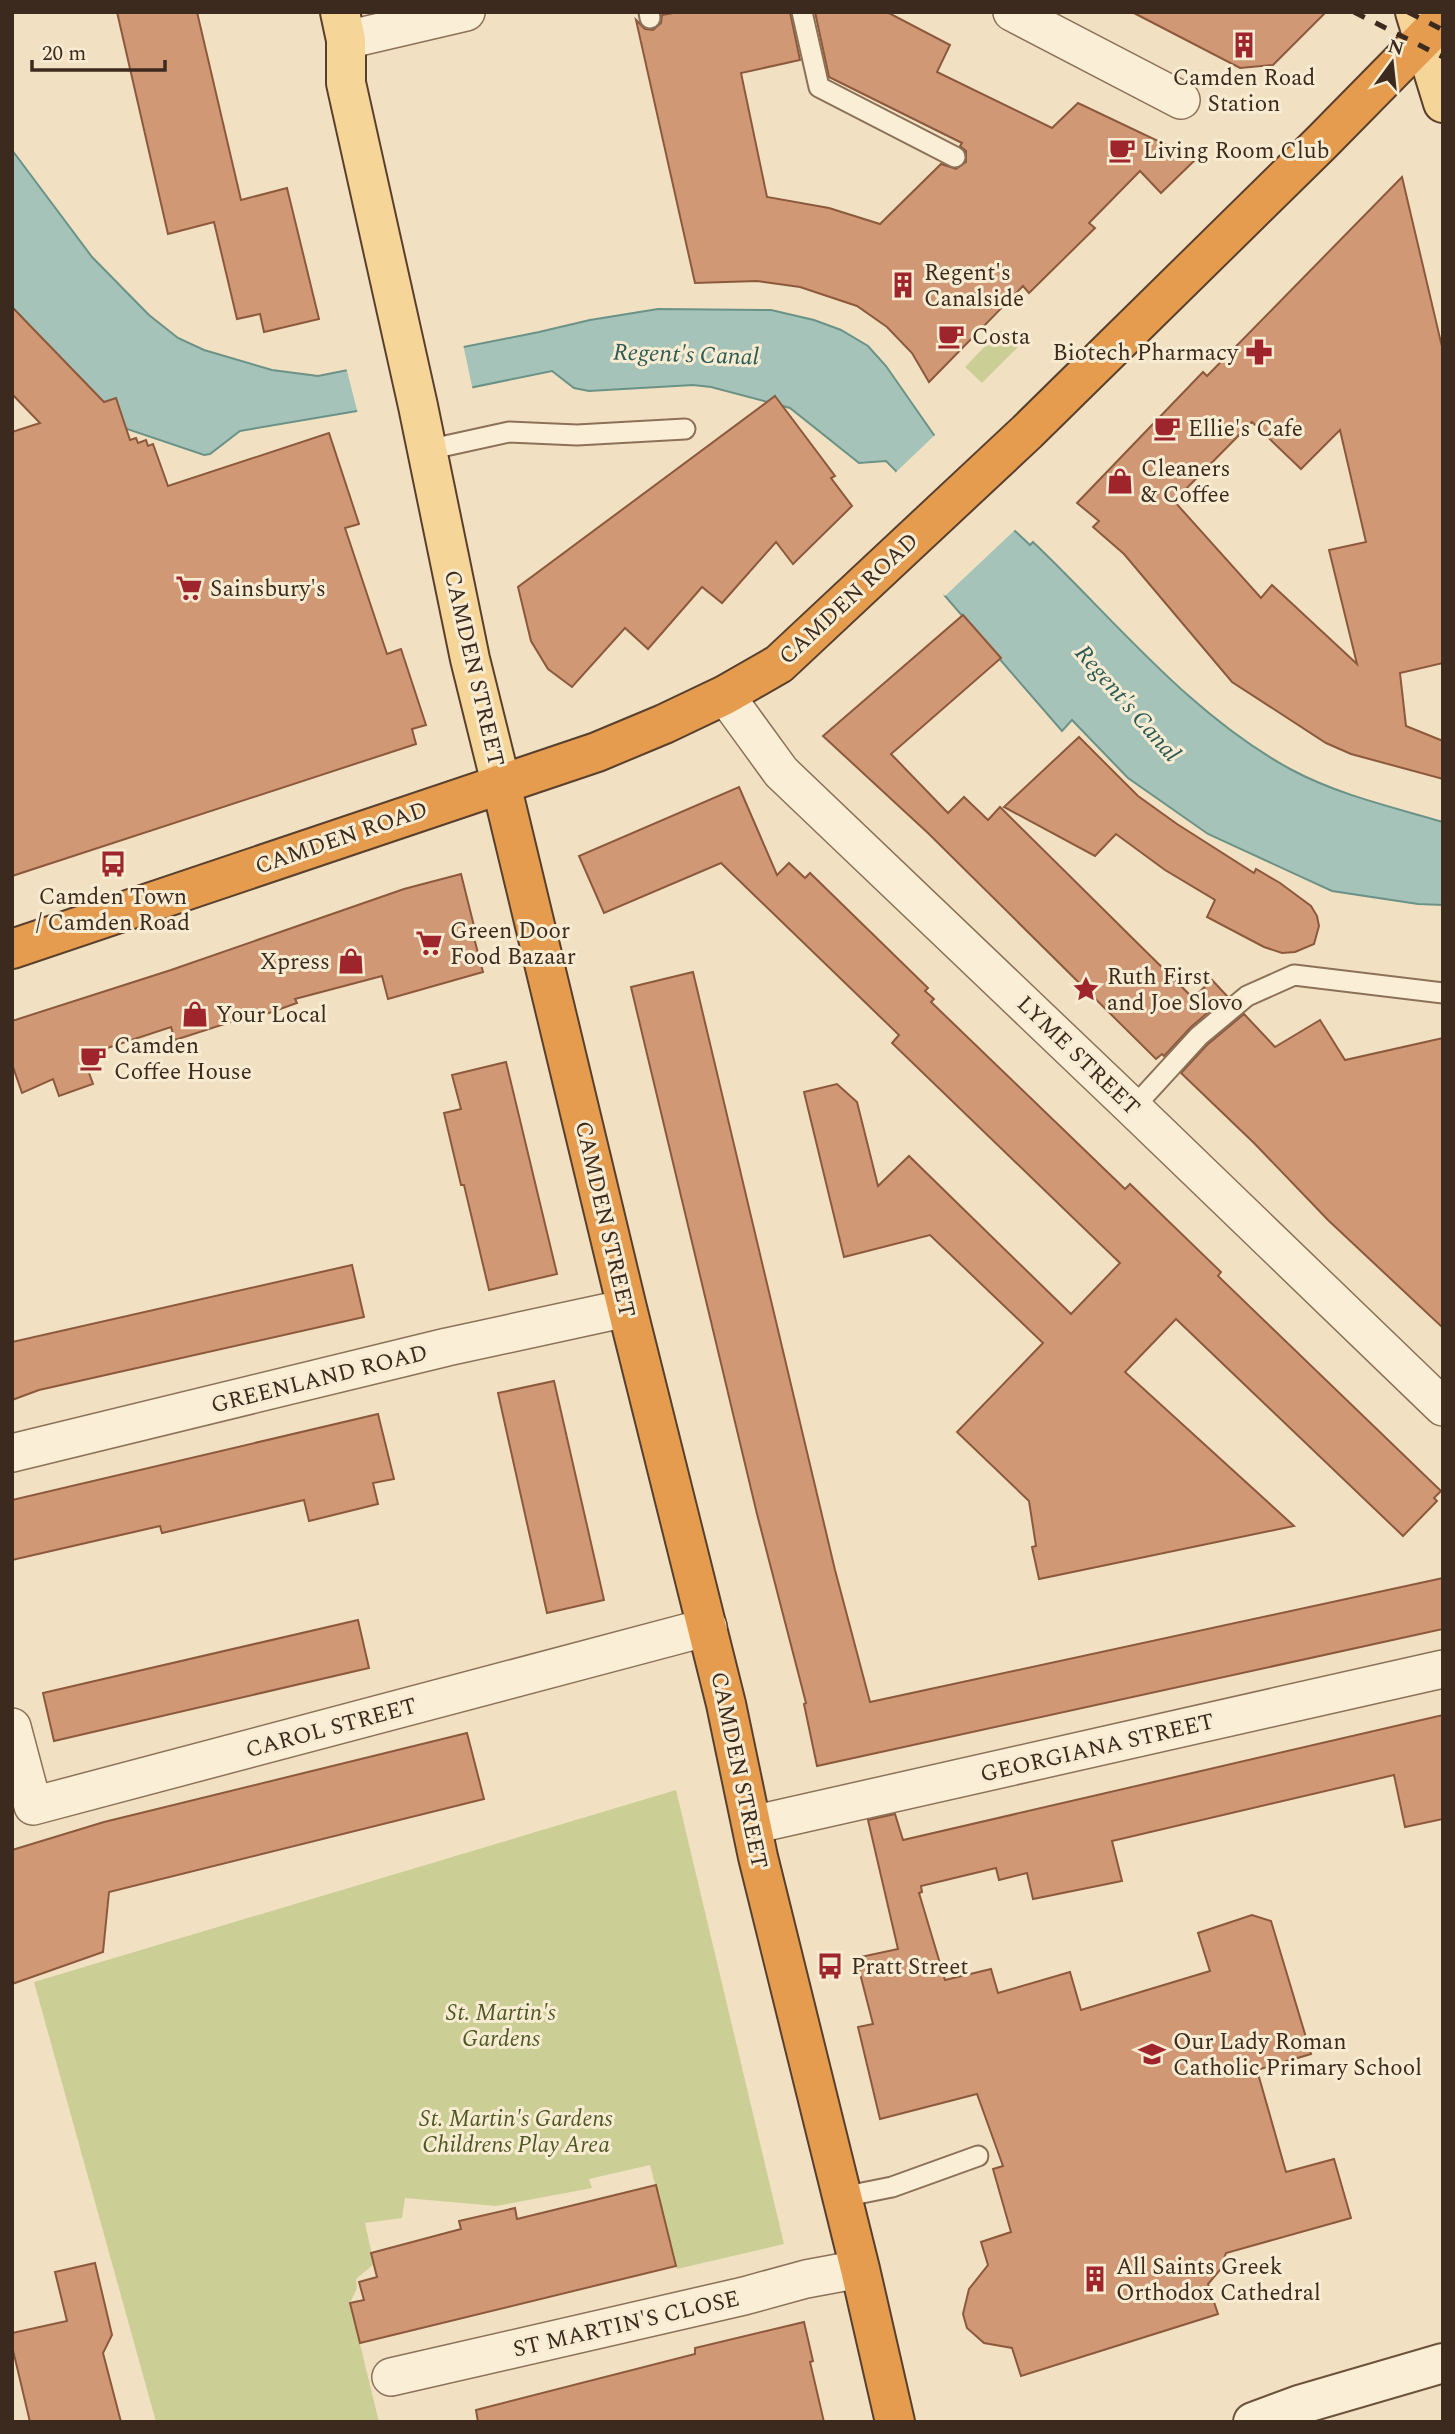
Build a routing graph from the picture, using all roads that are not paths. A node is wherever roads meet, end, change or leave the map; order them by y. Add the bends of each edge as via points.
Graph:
1 (466, 12) edge
2 (802, 12) edge
3 (1012, 12) edge
4 (1427, 24) edge
5 (343, 26) edge
6 (1181, 100) dead end
7 (1443, 103) edge
8 (955, 158) dead end
9 (685, 429) dead end
10 (427, 450) junction
11 (725, 695) junction
12 (501, 784) junction
13 (12, 949) edge
14 (1443, 993) edge
15 (1133, 1108) junction
16 (627, 1308) junction
17 (1443, 1407) edge
18 (12, 1453) edge
19 (708, 1627) junction
20 (1443, 1669) edge
21 (12, 1727) edge
22 (752, 1825) junction
23 (978, 2156) dead end
24 (842, 2197) junction
25 (860, 2269) junction
26 (1443, 2363) edge
27 (391, 2378) dead end
28 (1301, 2414) edge
29 (895, 2422) edge
30 (1254, 2422) edge

1 - 5 street
2 - 8 lane via 819,87
3 - 6 street
4 - 7 main road
4 - 11 highway, CAMDEN ROAD via 1027,432 779,664
5 - 10 main road, CAMDEN STREET via 346,83
9 - 10 lane via 577,435 509,432
10 - 12 main road, CAMDEN STREET
11 - 12 highway, CAMDEN ROAD via 597,752
11 - 15 street, LYME STREET via 781,772
12 - 13 highway, CAMDEN ROAD
12 - 16 highway, CAMDEN STREET
14 - 15 lane via 1294,975 1247,996 1199,1037
15 - 17 street, LYME STREET
16 - 18 street, GREENLAND ROAD
16 - 19 highway, CAMDEN STREET
19 - 21 street, CAROL STREET via 33,1806
19 - 22 highway, CAMDEN STREET
20 - 22 street, GEORGIANA STREET
22 - 24 highway, CAMDEN STREET
23 - 24 lane via 892,2186
24 - 25 highway, CAMDEN STREET
25 - 27 street, ST MARTIN'S CLOSE
25 - 29 highway, CAMDEN STREET
26 - 28 street
28 - 30 street

